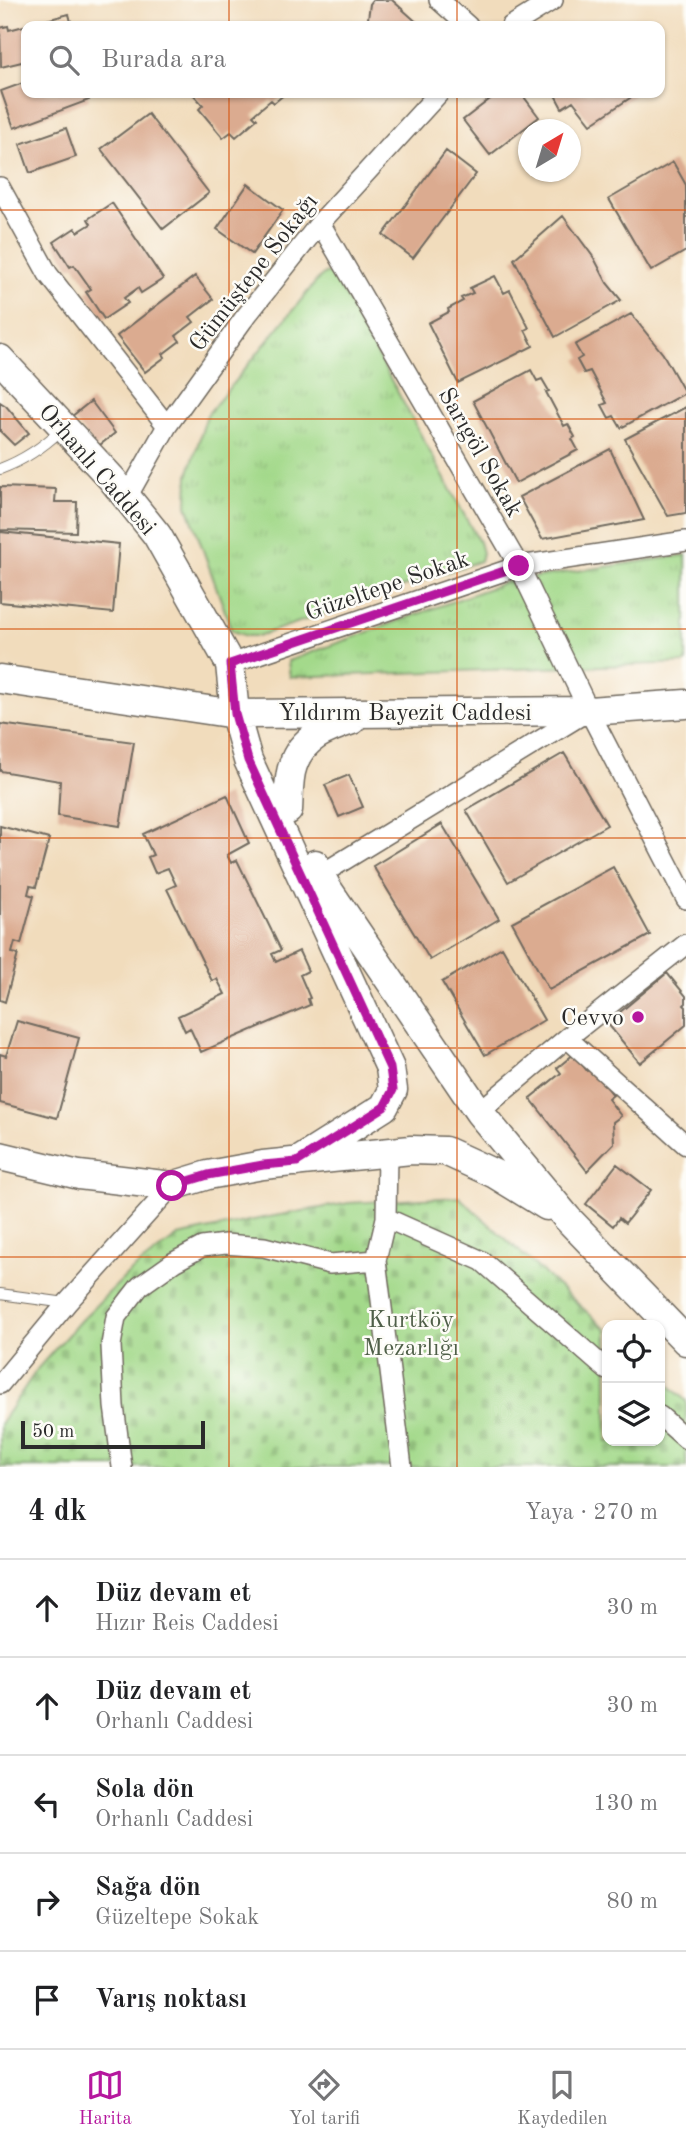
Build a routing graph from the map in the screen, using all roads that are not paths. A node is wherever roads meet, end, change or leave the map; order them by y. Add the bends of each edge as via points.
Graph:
1 (439, 0) edge
2 (553, 0) edge
3 (462, 21) edge
4 (519, 21) edge
5 (434, 98) edge
6 (0, 187) edge
7 (320, 223) junction
8 (0, 359) edge
9 (167, 426) junction
10 (64, 428) junction
11 (0, 469) edge
12 (127, 497) junction
13 (686, 541) edge
14 (519, 566) junction
15 (230, 664) junction
16 (0, 679) edge
17 (686, 704) edge
18 (589, 711) junction
19 (374, 713) junction
20 (235, 714) junction
21 (288, 810) junction
22 (320, 875) junction
23 (686, 899) edge
24 (686, 944) edge
25 (567, 1038) junction
26 (479, 1112) junction
27 (686, 1145) edge
28 (387, 1153) junction
29 (0, 1156) edge
30 (297, 1162) junction
31 (172, 1186) junction
32 (386, 1218) junction
33 (567, 1218) junction
34 (376, 1260) junction
35 (0, 1294) edge
36 (67, 1303) junction
37 (686, 1341) edge
38 (602, 1366) edge
39 (0, 1384) edge
40 (665, 1420) edge
41 (686, 1439) edge
42 (122, 1467) edge
43 (402, 1467) edge

1 - 3 street
2 - 4 street
5 - 7 street, Gümüştepe Sokağı
6 - 9 street via 48,274
7 - 9 street, Gümüştepe Sokağı
7 - 14 street, Sarıgöl Sokak
8 - 10 street, Orhanlı Caddesi
9 - 12 street, Gümüştepe Sokağı
10 - 11 lane via 22,461
10 - 12 street, Orhanlı Caddesi
12 - 15 street, Orhanlı Caddesi via 157,535
13 - 14 street, Güzeltepe Sokak
14 - 15 street, Güzeltepe Sokak
14 - 18 street, Sarıgöl Sokak
15 - 20 street, Orhanlı Caddesi
16 - 20 street, Yıldırım Bayezit Caddesi
17 - 18 street, Yıldırım Bayezit Caddesi
18 - 19 street, Yıldırım Bayezit Caddesi
18 - 22 street
18 - 23 street, Sarıgöl Sokak
19 - 20 street, Yıldırım Bayezit Caddesi
19 - 21 street via 323,729 305,745 293,765
20 - 21 street via 263,751
20 - 30 street, Orhanlı Caddesi via 248,760 390,1068 393,1090 384,1107
21 - 22 street
22 - 26 street
24 - 25 street
25 - 26 street
25 - 27 street
26 - 33 street
28 - 30 street
28 - 32 street
28 - 33 street via 444,1151 495,1174
29 - 31 street via 79,1175
30 - 31 street via 208,1175
31 - 36 street
32 - 34 street
32 - 38 street via 482,1261
33 - 37 street
34 - 42 street via 330,1264 264,1247 225,1244 202,1247 140,1286 116,1317 111,1345
34 - 43 street
35 - 36 lane
36 - 39 street
40 - 41 street

